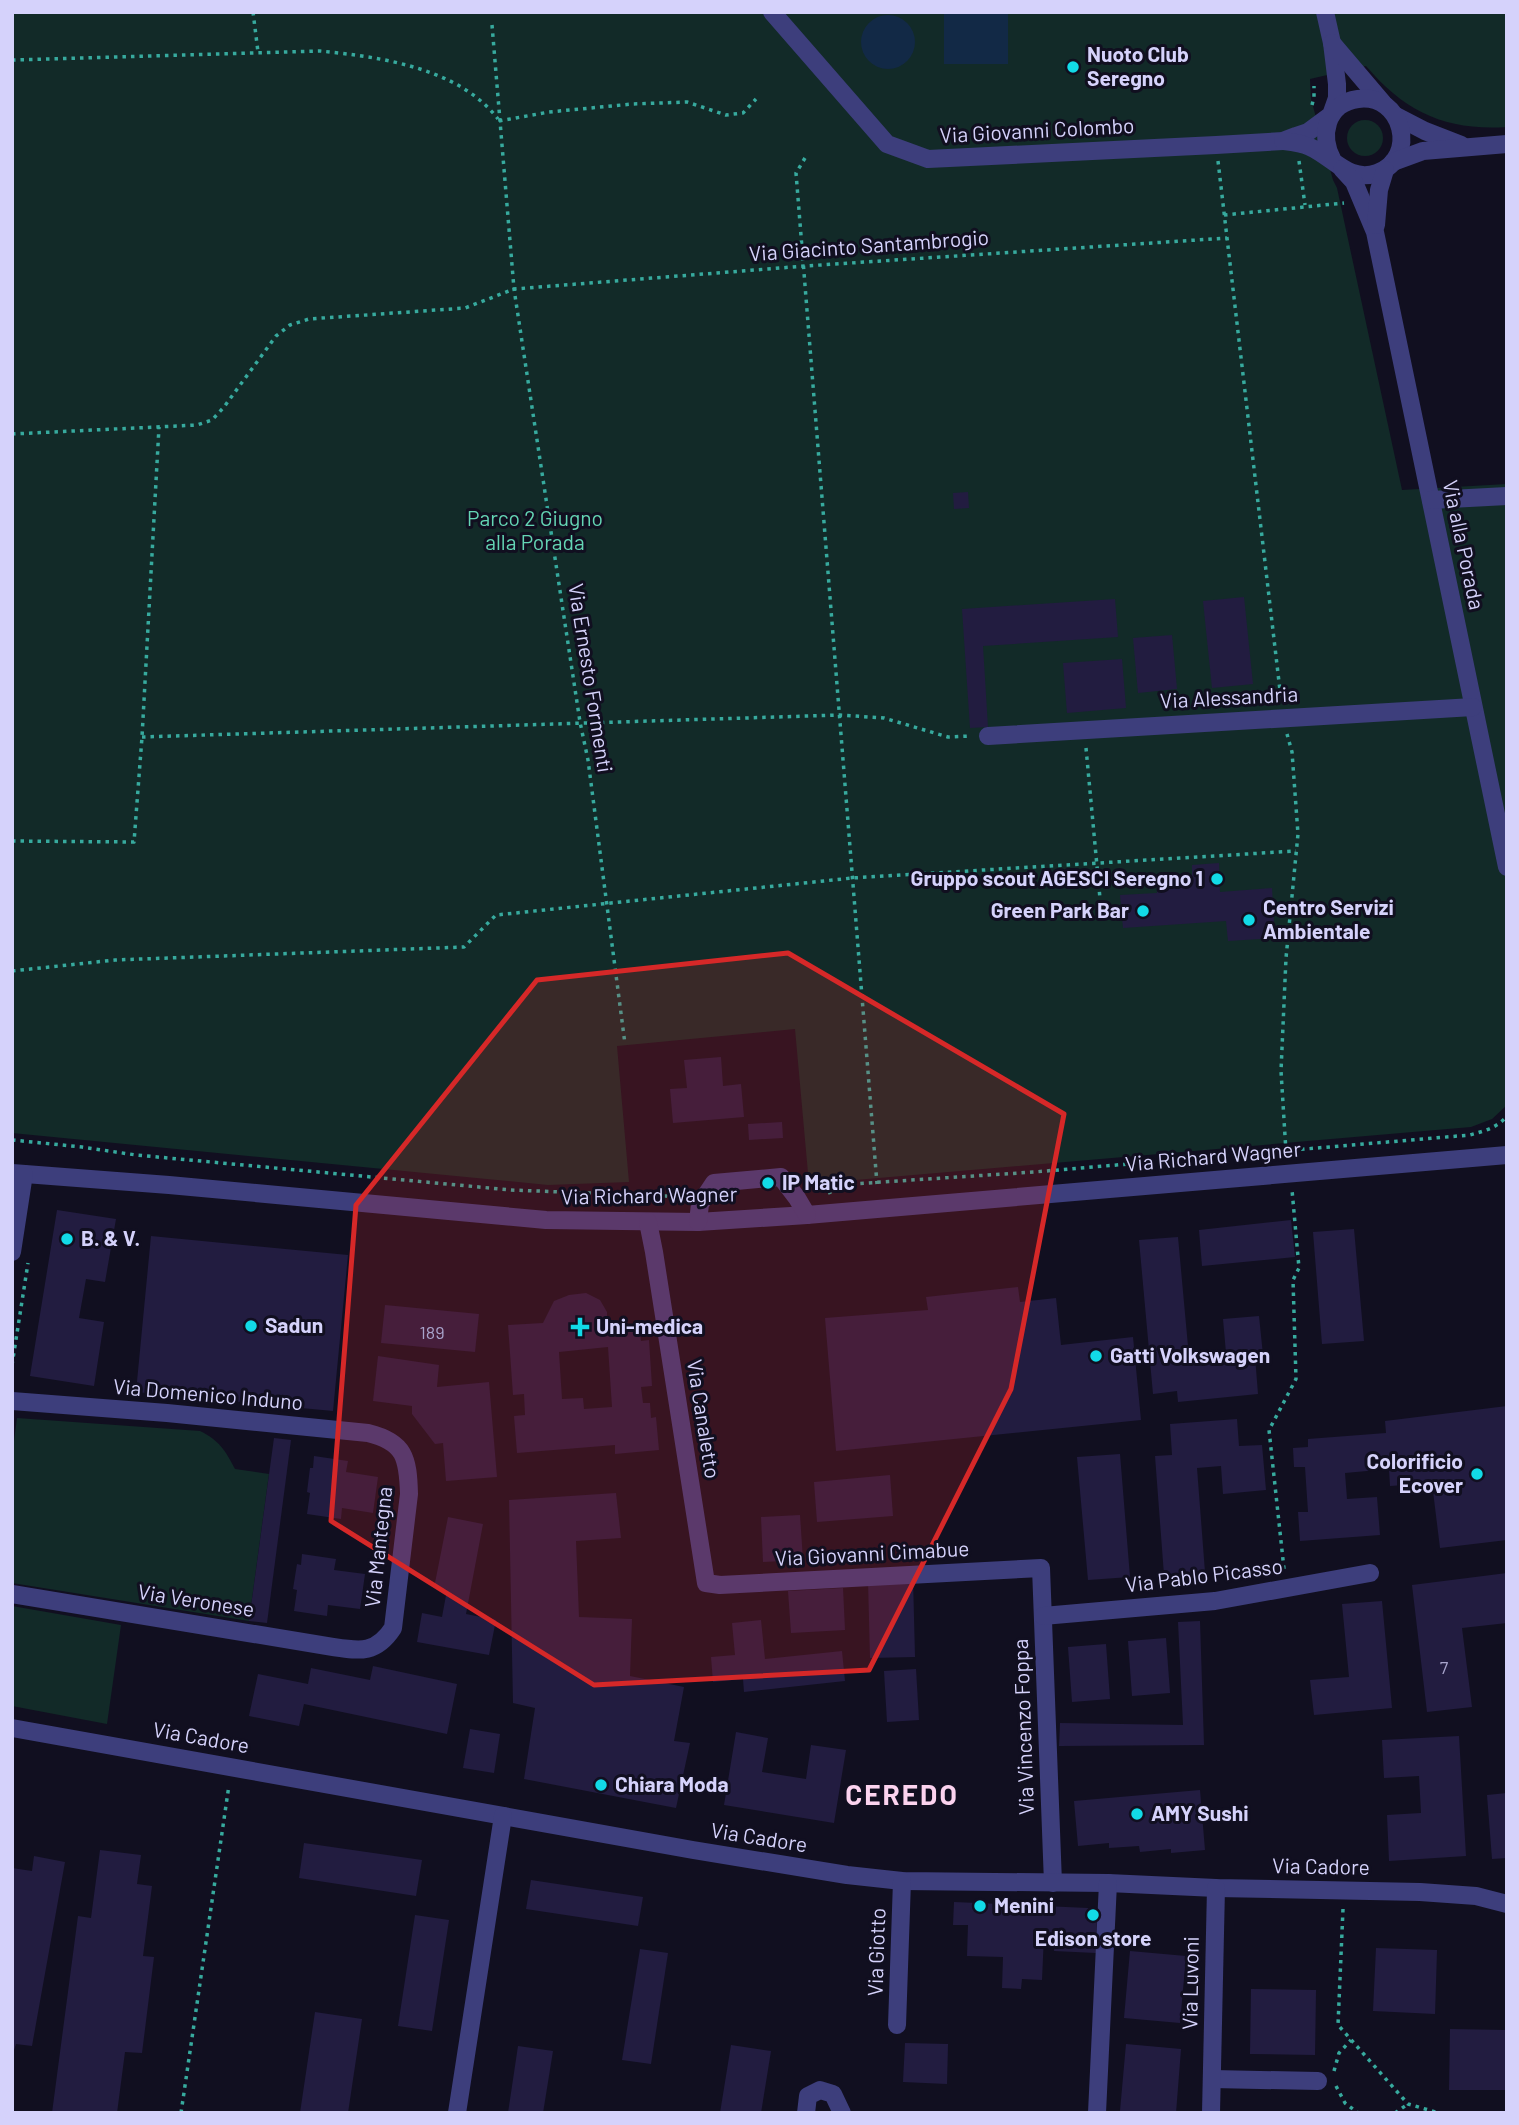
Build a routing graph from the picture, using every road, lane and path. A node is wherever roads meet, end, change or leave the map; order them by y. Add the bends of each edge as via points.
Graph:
1 (253, 12) edge
2 (772, 12) edge
3 (1325, 12) edge
4 (492, 25) dead end
5 (1332, 43) junction
6 (258, 52) junction
7 (12, 60) edge
8 (1314, 86) dead end
9 (755, 99) dead end
10 (1311, 109) dead end
11 (1390, 109) junction
12 (1331, 115) junction
13 (499, 121) junction
14 (1283, 141) junction
15 (1507, 144) edge
16 (1216, 145) junction
17 (1464, 147) junction
18 (1298, 156) dead end
19 (805, 158) dead end
20 (1338, 165) junction
21 (1389, 166) junction
22 (1349, 202) dead end
23 (1305, 206) junction
24 (1224, 215) junction
25 (1375, 232) junction
26 (805, 266) junction
27 (514, 289) junction
28 (159, 427) junction
29 (12, 434) edge
30 (1507, 496) edge
31 (1431, 500) junction
32 (1473, 707) junction
33 (840, 715) junction
34 (580, 722) junction
35 (1088, 730) junction
36 (988, 736) joint
37 (142, 737) junction
38 (12, 841) edge
39 (1296, 851) dead end
40 (1097, 864) junction
41 (1507, 867) edge
42 (852, 878) junction
43 (607, 905) junction
44 (1102, 920) dead end
45 (12, 971) edge
46 (625, 1044) dead end
47 (1503, 1153) edge
48 (1291, 1173) junction
49 (18, 1174) edge
50 (877, 1184) dead end
51 (807, 1214) junction
52 (648, 1222) junction
53 (698, 1222) junction
54 (21, 1253) edge
55 (12, 1364) edge
56 (12, 1401) edge
57 (397, 1445) joint
58 (1041, 1568) joint
59 (1370, 1573) dead end
60 (706, 1583) joint
61 (1286, 1588) junction
62 (12, 1594) edge
63 (1043, 1616) junction
64 (373, 1648) joint
65 (12, 1728) edge
66 (230, 1783) dead end
67 (503, 1816) junction
68 (902, 1881) junction
69 (1053, 1883) junction
70 (1108, 1884) junction
71 (1216, 1888) junction
72 (1507, 1904) edge
73 (1343, 1906) dead end
74 (897, 2025) dead end
75 (1350, 2039) junction
76 (1212, 2078) junction
77 (1318, 2081) dead end
78 (1408, 2104) junction
79 (181, 2113) edge
80 (457, 2113) edge
81 (806, 2113) edge
82 (842, 2113) edge
83 (1097, 2113) edge
84 (1211, 2113) edge
85 (1359, 2113) edge
86 (1395, 2113) edge
87 (1439, 2113) edge

1 - 6 path
2 - 16 street, Via Giovanni Colombo via 887,144 928,159
3 - 5 street
4 - 13 path, Via Ernesto Formenti
5 - 11 street
5 - 12 street via 1337,98
6 - 7 path
6 - 13 path via 320,51 402,63 453,83 488,106
8 - 10 path
9 - 13 path via 743,113 726,115 687,102 632,103
11 - 12 street via 1374,100 1356,99
11 - 17 street via 1425,131
11 - 21 street via 1401,124 1402,144
12 - 14 street, Via Giovanni Colombo via 1308,132
12 - 20 street via 1325,138
13 - 27 path, Via Ernesto Formenti
14 - 16 street, Via Giovanni Colombo
14 - 20 street, Via Giovanni Colombo via 1309,146
15 - 17 street
16 - 24 path
17 - 21 street via 1423,151
18 - 23 path
19 - 26 path via 796,173
20 - 21 street via 1364,176
20 - 25 street, Via alla Porada via 1354,182
21 - 25 street, Via alla Porada via 1379,190
22 - 23 path
23 - 24 path
24 - 26 path, Via Giacinto Santambrogio via 1227,238
25 - 31 street, Via alla Porada
26 - 27 path, Via Giacinto Santambrogio
26 - 33 path
27 - 28 path, Via Giacinto Santambrogio via 465,308 309,319 290,325 276,336 212,419 197,425
27 - 34 path, Via Ernesto Formenti
28 - 29 path, Via Giacinto Santambrogio
28 - 37 path
30 - 31 street
31 - 32 street, Via alla Porada
32 - 35 street, Via Alessandria
32 - 41 street, Via alla Porada
33 - 34 path
33 - 36 path via 884,718 948,737
33 - 42 path
34 - 37 path
34 - 43 path, Via Ernesto Formenti
35 - 36 street, Via Alessandria
35 - 40 path
37 - 38 path via 134,842
39 - 40 path
40 - 42 path
40 - 44 path
42 - 43 path
42 - 50 path
43 - 45 path via 496,915 464,947 116,960
43 - 46 path, Via Ernesto Formenti
47 - 48 street, Via Richard Wagner
48 - 51 street, Via Richard Wagner
48 - 61 path via 1299,1268 1293,1280 1296,1379 1269,1430
49 - 52 street, Via Richard Wagner via 546,1220
49 - 54 street
51 - 53 street, Via Richard Wagner
51 - 53 street via 781,1177 714,1183 700,1204
52 - 53 street, Via Richard Wagner
52 - 60 street, Via Canaletto
54 - 55 path
56 - 57 street, Via Domenico Induno via 368,1433
57 - 64 street, Via Mantegna via 409,1472 410,1494 393,1628
58 - 60 street, Via Giovanni Cimabue
58 - 63 street, Via Vincenzo Foppa
59 - 61 street, Via Pablo Picasso
61 - 63 street, Via Pablo Picasso via 1215,1601
62 - 64 street, Via Veronese via 332,1647
63 - 69 street, Via Vincenzo Foppa
65 - 67 street, Via Cadore
66 - 79 path
67 - 68 street, Via Cadore
67 - 80 street
68 - 69 street, Via Cadore
68 - 74 street, Via Giotto
69 - 70 street, Via Cadore
70 - 71 street, Via Cadore
70 - 83 street
71 - 72 street, Via Cadore via 1420,1892 1476,1896
71 - 76 street, Via Luvoni
73 - 75 path via 1338,2025
75 - 78 path
75 - 85 path via 1334,2070 1336,2087 1345,2103
76 - 77 street
76 - 84 street, Via Luvoni
78 - 86 path
78 - 87 path
81 - 82 street via 808,2096 820,2090 833,2094

